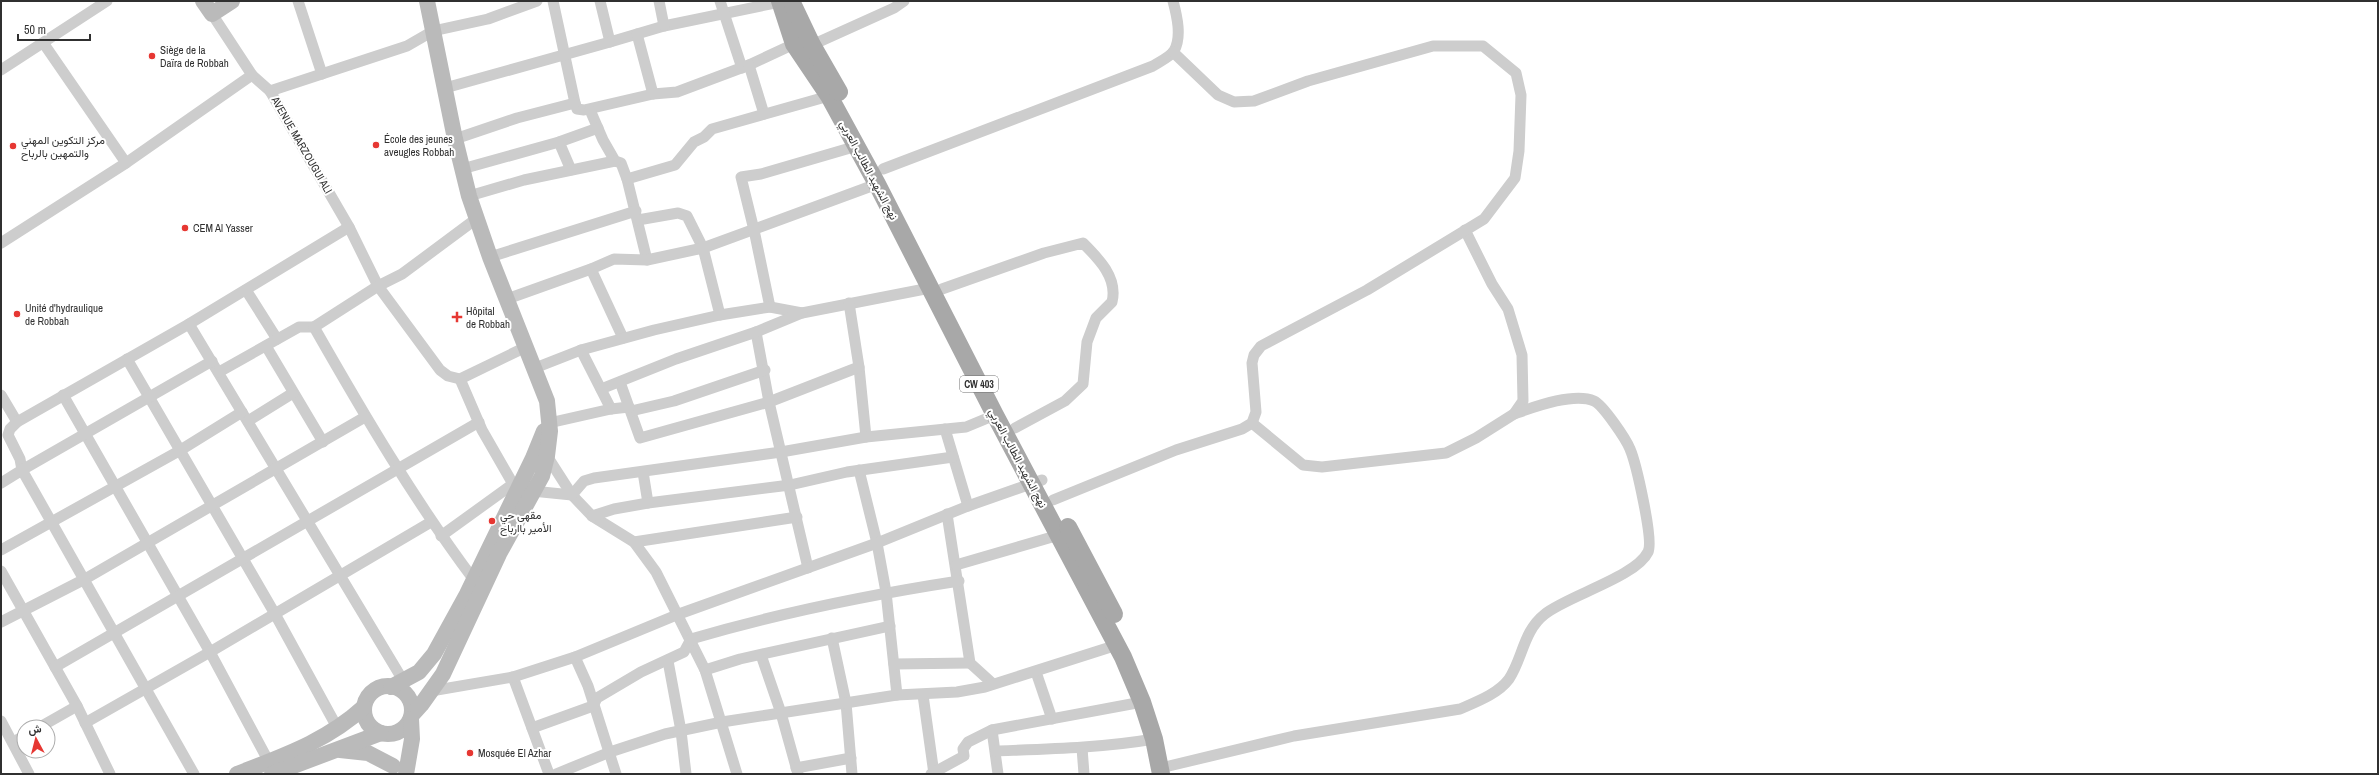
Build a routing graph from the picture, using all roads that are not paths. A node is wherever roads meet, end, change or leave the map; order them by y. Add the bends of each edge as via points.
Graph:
1 (107, 1) edge
2 (232, 1) edge
3 (298, 1) edge
4 (427, 1) edge
5 (537, 1) edge
6 (553, 1) edge
7 (600, 1) edge
8 (659, 1) edge
9 (720, 1) edge
10 (784, 1) edge
11 (904, 1) edge
12 (1173, 1) edge
13 (524, 4) edge
14 (208, 8) edge
15 (724, 12) junction
16 (664, 26) junction
17 (433, 31) junction
18 (637, 34) junction
19 (610, 42) junction
20 (44, 44) junction
21 (794, 44) junction
22 (812, 45) junction
23 (1173, 52) junction
24 (565, 54) junction
25 (745, 66) junction
26 (1, 70) edge
27 (322, 74) junction
28 (252, 75) junction
29 (445, 88) junction
30 (270, 91) junction
31 (653, 94) junction
32 (829, 96) junction
33 (575, 103) junction
34 (590, 110) junction
35 (764, 114) junction
36 (598, 128) junction
37 (455, 139) junction
38 (559, 142) junction
39 (857, 146) junction
40 (615, 161) junction
41 (126, 163) junction
42 (462, 169) junction
43 (570, 170) junction
44 (880, 176) junction
45 (628, 179) junction
46 (469, 196) junction
47 (637, 216) junction
48 (476, 219) junction
49 (349, 227) junction
50 (754, 230) junction
51 (1466, 230) junction
52 (1, 243) edge
53 (703, 248) junction
54 (490, 256) junction
55 (647, 260) junction
56 (590, 269) junction
57 (378, 286) junction
58 (936, 289) junction
59 (246, 290) junction
60 (507, 299) junction
61 (849, 303) junction
62 (770, 307) junction
63 (802, 313) junction
64 (720, 315) junction
65 (190, 324) junction
66 (314, 327) junction
67 (756, 332) junction
68 (623, 338) junction
69 (277, 339) junction
70 (266, 346) junction
71 (526, 347) junction
72 (581, 350) junction
73 (127, 359) junction
74 (212, 361) junction
75 (859, 367) junction
76 (535, 368) junction
77 (765, 370) junction
78 (219, 372) junction
79 (460, 379) junction
80 (620, 382) junction
81 (601, 389) junction
82 (293, 393) junction
83 (1, 395) edge
84 (63, 395) junction
85 (148, 397) junction
86 (547, 401) junction
87 (769, 402) junction
88 (611, 409) junction
89 (630, 409) junction
90 (1514, 414) junction
91 (995, 415) junction
92 (245, 416) junction
93 (365, 416) junction
94 (17, 422) junction
95 (479, 422) junction
96 (550, 423) junction
97 (1252, 423) junction
98 (1015, 428) junction
99 (945, 429) junction
100 (84, 435) junction
101 (866, 438) junction
102 (323, 442) junction
103 (179, 451) junction
104 (781, 452) junction
105 (547, 456) junction
106 (953, 457) junction
107 (276, 468) junction
108 (398, 468) junction
109 (22, 470) junction
110 (859, 470) junction
111 (643, 472) junction
112 (1037, 482) junction
113 (1, 483) edge
114 (790, 485) junction
115 (115, 487) junction
116 (521, 487) junction
117 (572, 495) junction
118 (1053, 500) junction
119 (648, 502) junction
120 (210, 505) junction
121 (968, 506) junction
122 (947, 514) junction
123 (592, 516) junction
124 (797, 517) junction
125 (52, 522) junction
126 (308, 522) junction
127 (431, 522) junction
128 (1060, 535) junction
129 (441, 536) junction
130 (634, 542) junction
131 (146, 543) junction
132 (877, 543) junction
133 (1, 550) edge
134 (243, 559) junction
135 (956, 565) junction
136 (808, 568) junction
137 (1, 571) edge
138 (340, 576) junction
139 (85, 578) junction
140 (474, 580) junction
141 (959, 581) junction
142 (886, 592) junction
143 (178, 597) junction
144 (22, 611) junction
145 (275, 614) junction
146 (679, 614) junction
147 (1, 622) edge
148 (890, 626) junction
149 (114, 633) junction
150 (832, 638) junction
151 (691, 639) junction
152 (1117, 645) junction
153 (210, 652) junction
154 (760, 655) junction
155 (575, 657) junction
156 (668, 661) junction
157 (970, 663) junction
158 (894, 664) junction
159 (55, 667) junction
160 (705, 670) junction
161 (1036, 672) junction
162 (513, 677) junction
163 (992, 683) junction
164 (397, 684) junction
165 (147, 688) junction
166 (431, 692) junction
167 (897, 695) junction
168 (924, 695) junction
169 (1142, 702) junction
170 (846, 703) junction
171 (77, 706) junction
172 (593, 706) junction
173 (364, 707) junction
174 (781, 713) junction
175 (411, 717) junction
176 (54, 719) edge
177 (1052, 719) junction
178 (1, 721) edge
179 (722, 722) junction
180 (85, 723) junction
181 (532, 728) junction
182 (338, 729) junction
183 (992, 730) junction
184 (681, 731) junction
185 (382, 734) junction
186 (1154, 739) junction
187 (16, 740) edge
188 (13, 742) junction
189 (1082, 748) junction
190 (335, 750) junction
191 (996, 751) junction
192 (610, 752) junction
193 (851, 758) junction
194 (271, 768) edge
195 (398, 771) edge
196 (797, 771) edge
197 (1167, 772) edge
198 (933, 773) edge
199 (29, 774) edge
200 (110, 774) edge
201 (194, 774) edge
202 (237, 774) edge
203 (549, 774) edge
204 (556, 774) edge
205 (616, 774) edge
206 (686, 774) edge
207 (737, 774) edge
208 (852, 774) edge
209 (998, 774) edge
210 (1084, 774) edge

1 - 20 street
2 - 14 main road
3 - 27 street
4 - 17 main road
5 - 13 street
6 - 24 street
7 - 19 street
8 - 16 street
9 - 15 street
10 - 15 street
10 - 21 main road, نهج الشهيد الطالب العربي / CW 403
10 - 22 main road, نهج الشهيد الطالب العربي / CW 403
11 - 22 street via 894,8
12 - 23 street via 1178,40
13 - 17 street via 488,19
14 - 28 street, AVENUE MARZOUGUI ALI
15 - 16 street
15 - 25 street
16 - 18 street
17 - 27 street via 407,46
17 - 29 main road
18 - 19 street
18 - 31 street
19 - 24 street
20 - 26 street
20 - 41 street
21 - 22 street
21 - 25 street
21 - 32 main road, نهج الشهيد الطالب العربي / CW 403
22 - 44 main road, نهج الشهيد الطالب العربي / CW 403
23 - 44 street via 1153,66
23 - 51 street via 1218,95 1234,102 1254,101 1308,81 1434,46 1483,46 1516,73 1521,95 1519,151 1515,178 1484,219
24 - 29 street
24 - 33 street
25 - 31 street via 677,92
25 - 35 street
27 - 30 street
28 - 30 street, AVENUE MARZOUGUI ALI
28 - 41 street
29 - 37 main road
30 - 49 street, AVENUE MARZOUGUI ALI
31 - 34 street
32 - 35 street
32 - 39 main road, نهج الشهيد الطالب العربي / CW 403
33 - 34 street via 577,109
33 - 37 street via 517,118
34 - 36 street
35 - 45 street via 712,129 694,142 675,165
36 - 38 street
36 - 40 street
37 - 42 main road
38 - 42 street
38 - 43 street
39 - 44 main road, نهج الشهيد الطالب العربي / CW 403
39 - 50 street via 761,174 741,177
40 - 43 street
40 - 45 street via 621,163
41 - 52 street
42 - 46 main road
43 - 46 street
44 - 50 street
44 - 58 main road, نهج الشهيد الطالب العربي / CW 403
45 - 47 street
46 - 48 main road
47 - 53 street via 678,213 687,216
47 - 54 street
47 - 55 street
48 - 54 main road
48 - 57 street via 402,274
49 - 57 street, AVENUE MARZOUGUI ALI
49 - 59 street
50 - 53 street
50 - 62 street
51 - 90 street via 1492,284 1508,309 1522,355 1523,401
51 - 97 street via 1367,290 1262,346 1254,355 1252,363 1256,412
53 - 55 street
53 - 64 street
54 - 60 main road
55 - 56 street via 614,258
56 - 60 street
56 - 68 street
57 - 66 street
57 - 79 street, AVENUE MARZOUGUI ALI via 440,370 448,376
58 - 61 street
58 - 91 main road, نهج الشهيد الطالب العربي / CW 403
58 - 98 main road, نهج الشهيد الطالب العربي / CW 403
58 - 98 street via 1044,253 1083,243 1100,260 1113,283 1112,302 1096,318 1087,342 1083,384 1064,400
59 - 65 street
59 - 69 street
60 - 71 main road
61 - 63 street
61 - 75 street
62 - 63 street
62 - 64 street
63 - 67 street
64 - 68 street
65 - 73 street
65 - 74 street
66 - 69 street via 299,327
66 - 93 street
67 - 77 street
67 - 80 street via 676,359
68 - 72 street
69 - 70 street
70 - 78 street
70 - 82 street
71 - 76 main road
71 - 79 street
72 - 76 street
72 - 81 street
73 - 84 street
73 - 85 street
74 - 78 street
74 - 85 street
75 - 87 street
75 - 101 street
76 - 86 main road
77 - 87 street
77 - 89 street via 674,401
78 - 92 street
79 - 95 street
80 - 81 street
80 - 89 street
81 - 88 street
82 - 92 street
82 - 102 street
83 - 94 street
84 - 94 street
84 - 100 street
85 - 100 street
85 - 103 street
86 - 96 main road
86 - 116 main road via 544,431
87 - 89 street via 640,438
87 - 104 street
88 - 89 street
88 - 96 street
90 - 97 street via 1446,454 1322,467 1303,465
90 - 197 street via 1573,398 1586,399 1600,405 1630,448 1649,529 1650,548 1643,560 1620,575 1546,613 1526,637 1508,680 1482,700 1460,709 1294,736
91 - 99 street via 966,427
91 - 112 main road, نهج الشهيد الطالب العربي / CW 403
92 - 103 street
92 - 107 street
93 - 102 street
93 - 108 street
94 - 109 street via 8,435 20,459
95 - 108 street
95 - 116 street
96 - 105 main road
97 - 118 street via 1242,429 1176,450
98 - 112 main road, نهج الشهيد الطالب العربي / CW 403
99 - 101 street
99 - 106 street
100 - 109 street
100 - 115 street
101 - 104 street
102 - 107 street
103 - 115 street
103 - 120 street
104 - 111 street
104 - 114 street
105 - 116 main road via 542,476
105 - 117 street
106 - 110 street
106 - 121 street
107 - 120 street
107 - 126 street
108 - 126 street
108 - 127 street
109 - 113 street
109 - 125 street
110 - 114 street
110 - 132 street
111 - 117 street via 584,481
111 - 119 street
112 - 118 main road, نهج الشهيد الطالب العربي / CW 403
112 - 121 street
112 - 128 main road, نهج الشهيد الطالب العربي / CW 403
114 - 119 street
114 - 124 street
115 - 125 street
115 - 131 street
116 - 117 street
116 - 129 street
116 - 140 main road
116 - 166 main road via 499,554 443,674
117 - 123 street
118 - 197 main road, نهج الشهيد الطالب العربي / CW 403 via 1091,567 1141,673 1158,721
119 - 123 street
120 - 131 street
120 - 134 street
121 - 122 street
122 - 132 street
122 - 135 street
123 - 130 street
124 - 130 street
124 - 136 street
125 - 133 street
125 - 139 street
126 - 134 street
126 - 138 street
127 - 129 street
127 - 138 street
128 - 135 street
128 - 152 main road, نهج الشهيد الطالب العربي / CW 403
129 - 140 street
130 - 146 street via 656,572
131 - 139 street
131 - 143 street
132 - 136 street
132 - 142 street
134 - 143 street
134 - 145 street
135 - 141 street
136 - 146 street
137 - 144 street
138 - 145 street
138 - 164 street
139 - 144 street
139 - 149 street
140 - 164 main road via 427,664
141 - 142 street
141 - 157 street
142 - 148 street
142 - 151 street via 755,620
143 - 149 street
143 - 153 street
144 - 147 street
144 - 159 street
145 - 153 street
145 - 182 street
146 - 151 street
146 - 155 street
148 - 150 street
148 - 158 street
149 - 159 street
149 - 165 street
150 - 154 street
150 - 170 street
151 - 156 street via 684,652
151 - 160 street
152 - 161 street
152 - 169 main road, نهج الشهيد الطالب العربي / CW 403
153 - 165 street
153 - 194 street
154 - 160 street
154 - 174 street
155 - 162 street
155 - 172 street via 588,686
156 - 172 street via 641,672 598,698
156 - 184 street
157 - 158 street
157 - 163 street
158 - 167 street
159 - 171 street
160 - 179 street
161 - 163 street
161 - 177 street
162 - 166 street
162 - 181 street
163 - 168 street via 985,687 957,692
164 - 173 main road via 376,689 366,700
164 - 175 main road via 410,700
165 - 180 street
165 - 201 street
166 - 175 main road
167 - 168 street
167 - 170 street
168 - 198 street
169 - 177 street
169 - 186 main road, نهج الشهيد الطالب العربي / CW 403
170 - 174 street
170 - 193 street
171 - 176 street
171 - 180 street
172 - 181 street
172 - 192 street
173 - 182 main road
173 - 185 main road via 364,714 370,726
174 - 179 street
174 - 196 street
175 - 185 main road via 400,732
175 - 195 main road via 412,739
177 - 183 street
178 - 188 street
179 - 184 street
179 - 207 street
180 - 200 street
181 - 203 street
182 - 194 main road
183 - 191 street
183 - 198 street via 968,742 963,749 964,756
184 - 192 street
184 - 206 street
185 - 190 main road
185 - 195 main road
186 - 189 street
186 - 197 main road, نهج الشهيد الطالب العربي / CW 403
187 - 188 street
188 - 199 street
189 - 191 street
189 - 210 street
190 - 194 main road
190 - 195 main road via 368,753
191 - 209 street
192 - 204 street
192 - 205 street
193 - 196 street
193 - 208 street
194 - 202 main road

